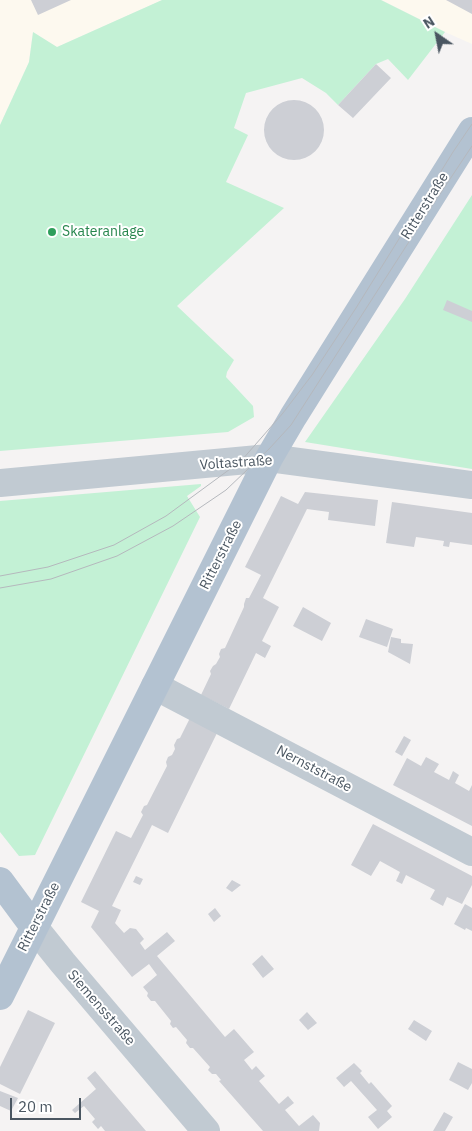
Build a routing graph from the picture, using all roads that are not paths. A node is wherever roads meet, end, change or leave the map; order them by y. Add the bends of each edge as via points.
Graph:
1 (472, 131) edge
2 (269, 458) junction
3 (0, 483) edge
4 (472, 485) edge
5 (155, 686) junction
6 (472, 852) edge
7 (0, 881) edge
8 (34, 926) junction
9 (0, 996) edge
10 (206, 1131) edge

1 - 2 main road, Ritterstraße
2 - 3 street, Voltastraße
2 - 4 street, Voltastraße
2 - 5 main road, Ritterstraße
5 - 6 street, Nernststraße
5 - 8 main road, Ritterstraße
7 - 8 main road, Siemensstraße
8 - 9 main road, Ritterstraße
8 - 10 street, Siemensstraße

